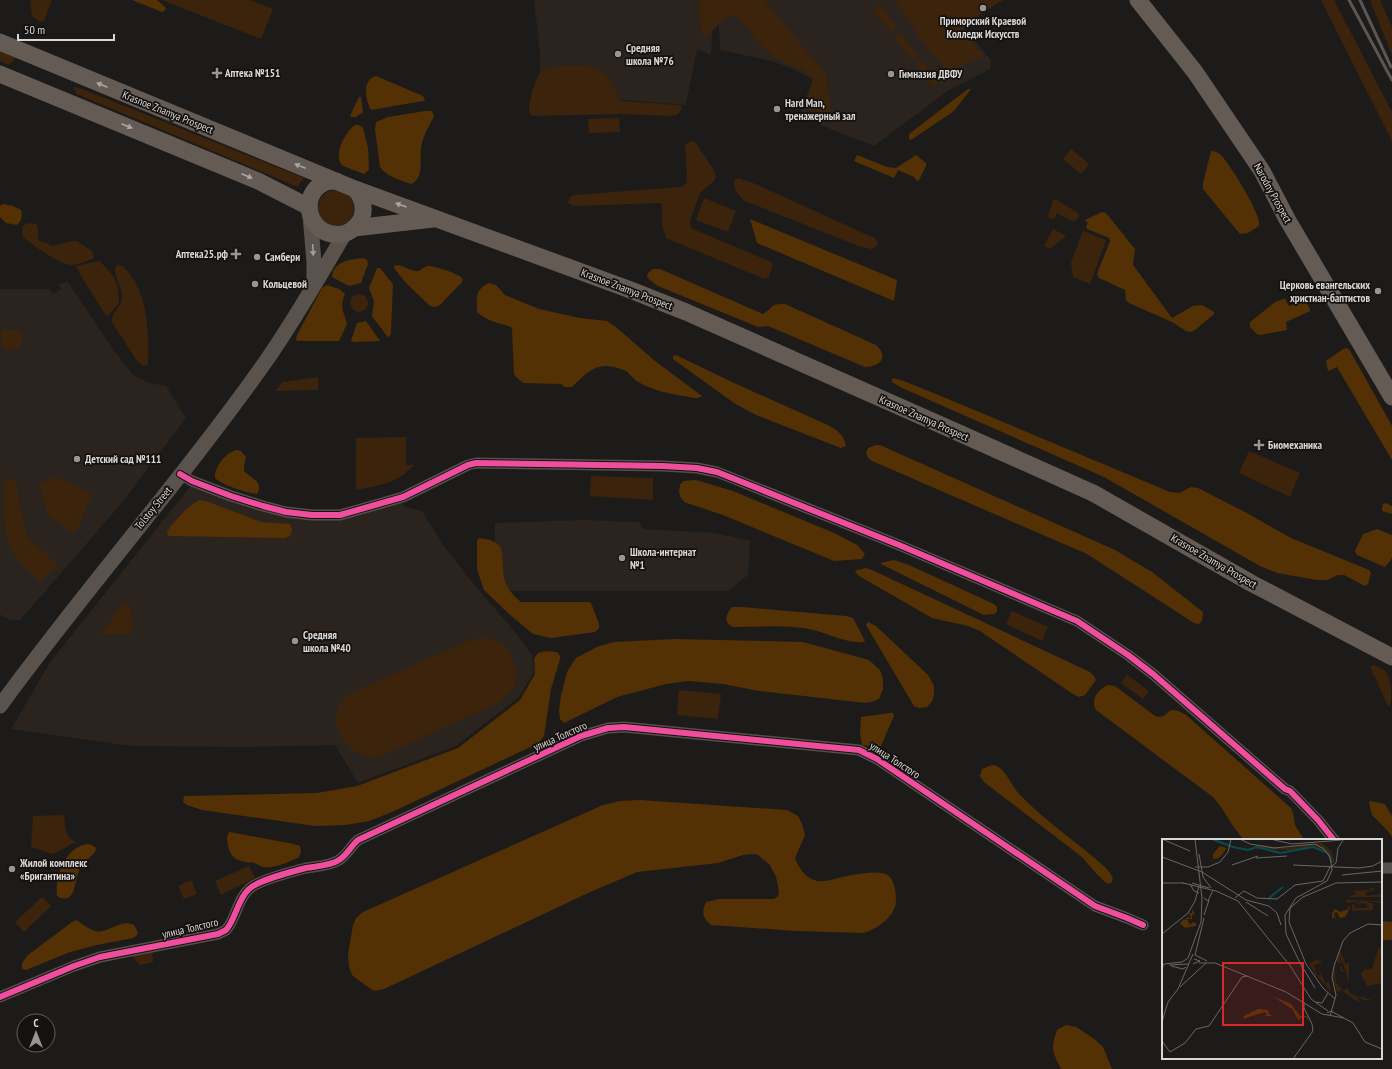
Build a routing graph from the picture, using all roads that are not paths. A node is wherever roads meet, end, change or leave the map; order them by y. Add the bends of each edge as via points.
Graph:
1 (1138, 0) edge
2 (0, 42) edge
3 (62, 68) junction
4 (0, 74) edge
5 (50, 94) junction
6 (336, 181) junction
7 (355, 189) junction
8 (309, 211) junction
9 (437, 218) junction
10 (349, 232) junction
11 (314, 286) junction
12 (1392, 397) edge
13 (180, 474) junction
14 (1392, 658) edge
15 (0, 706) edge
16 (1333, 839) edge
17 (1143, 925) dead end
18 (0, 997) edge

1 - 12 main road, Narodny Prospect via 1195,72 1262,171 1287,219
2 - 3 main road, Krasnoe Znamya Prospect
3 - 5 main road via 62,78
6 -> 3 main road, Krasnoe Znamya Prospect
4 - 5 main road
5 -> 8 main road via 258,181
6 - 7 main road
6 - 8 main road via 319,186 311,196
9 -> 7 main road, Krasnoe Znamya Prospect
7 - 10 main road via 361,196 362,216 360,222
8 - 10 main road via 322,231 330,234
8 -> 11 main road
9 - 10 main road
9 - 14 main road, Krasnoe Znamya Prospect via 686,312 1093,493 1256,586
10 - 11 main road, Tolstoy Street
11 - 13 main road, Tolstoy Street via 266,360
13 - 15 main road, Tolstoy Street
13 - 16 street via 192,481 263,506 293,512 340,515 403,497 476,463 663,466 717,472 899,545 1077,621 1153,674 1290,791 1319,820
17 - 18 street, улица Толстого via 1095,906 877,759 859,750 624,727 608,728 581,736 358,840 339,860 256,884 243,896 226,930 218,934 100,957

